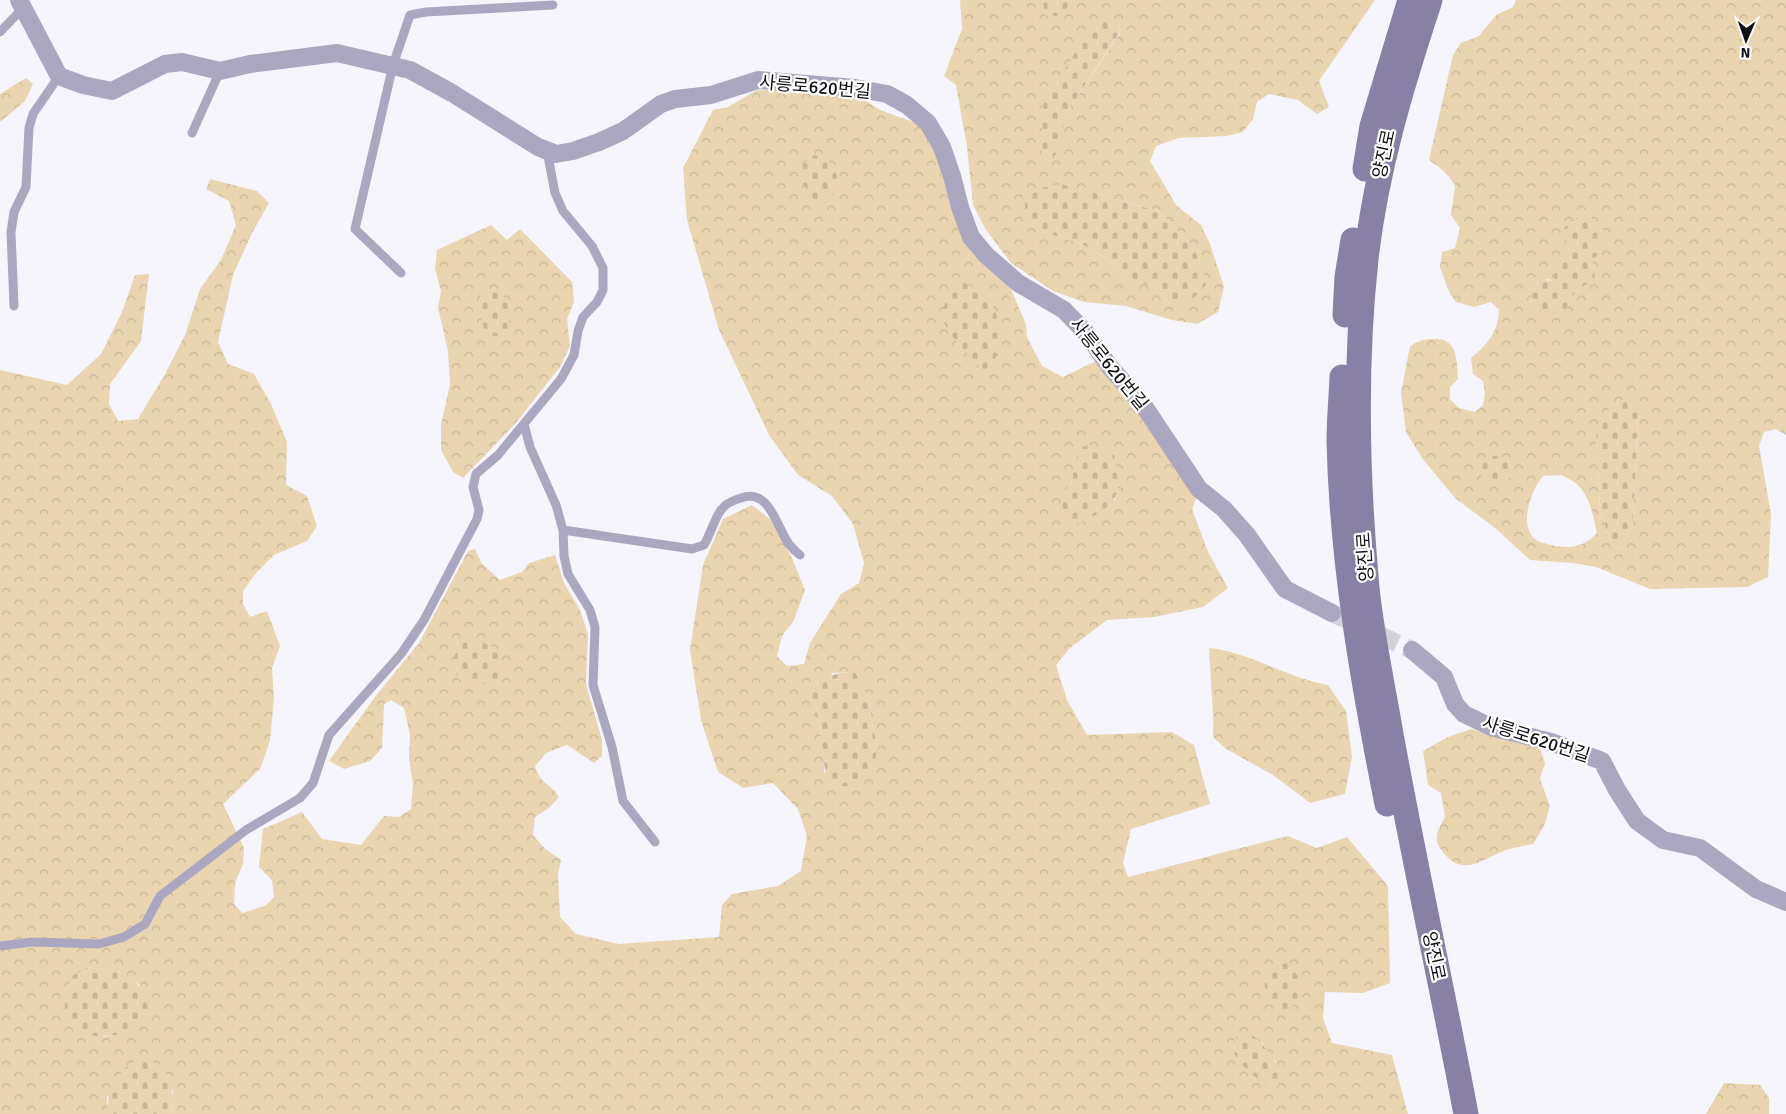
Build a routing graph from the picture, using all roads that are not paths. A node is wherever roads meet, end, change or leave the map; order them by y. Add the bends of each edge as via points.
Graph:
1 (1410, 0) edge
2 (1430, 0) edge
3 (21, 4) edge
4 (553, 5) dead end
5 (0, 32) edge
6 (393, 65) junction
7 (220, 71) junction
8 (59, 76) junction
9 (192, 133) dead end
10 (547, 151) junction
11 (401, 274) dead end
12 (14, 306) dead end
13 (524, 424) junction
14 (563, 530) junction
15 (800, 555) dead end
16 (1332, 613) tunnel mouth
17 (1412, 650) tunnel mouth
18 (655, 842) dead end
19 (1786, 902) edge
20 (0, 946) edge
21 (1448, 1114) edge
22 (1466, 1114) edge

1 - 21 main road, 양진로 via 1372,126 1347,277 1339,441 1349,582 1363,686
2 - 22 main road, 양진로 via 1390,125 1367,256 1360,329 1359,486 1368,592 1386,705
3 - 5 lane
3 - 8 street
4 - 6 lane via 410,15
6 - 7 street, 사릉로620번길 via 337,53
6 - 10 street, 사릉로620번길 via 410,70
6 - 11 lane via 355,228
7 - 8 street, 사릉로620번길 via 182,62 165,64 112,91
7 - 9 lane
8 - 12 lane via 33,114 30,128 26,187 14,212 11,232
10 - 13 lane via 555,193 564,211 592,246 602,268 603,290 583,317 574,355 561,380
10 - 16 street, 사릉로620번길 via 556,154 573,152 623,131 661,104 711,95 758,80 855,88 887,94 907,105 928,124 942,147 972,237 986,255 1018,283 1064,310 1142,403 1199,489 1224,509 1285,589
13 - 14 lane
13 - 20 lane via 476,474 473,487 479,510 477,519 424,620 401,654 329,735 313,783 300,798 246,830 160,896 146,924 124,937 99,944 32,942
14 - 15 lane via 692,549 704,545 721,510 733,500 747,496 758,498 770,510 779,521 788,544
14 - 18 lane via 568,574 590,610 595,627 593,685 612,746 623,801
17 - 19 street, 사릉로620번길 via 1444,677 1455,704 1464,714 1491,728 1551,742 1602,761 1637,821 1663,840 1700,848 1756,889

